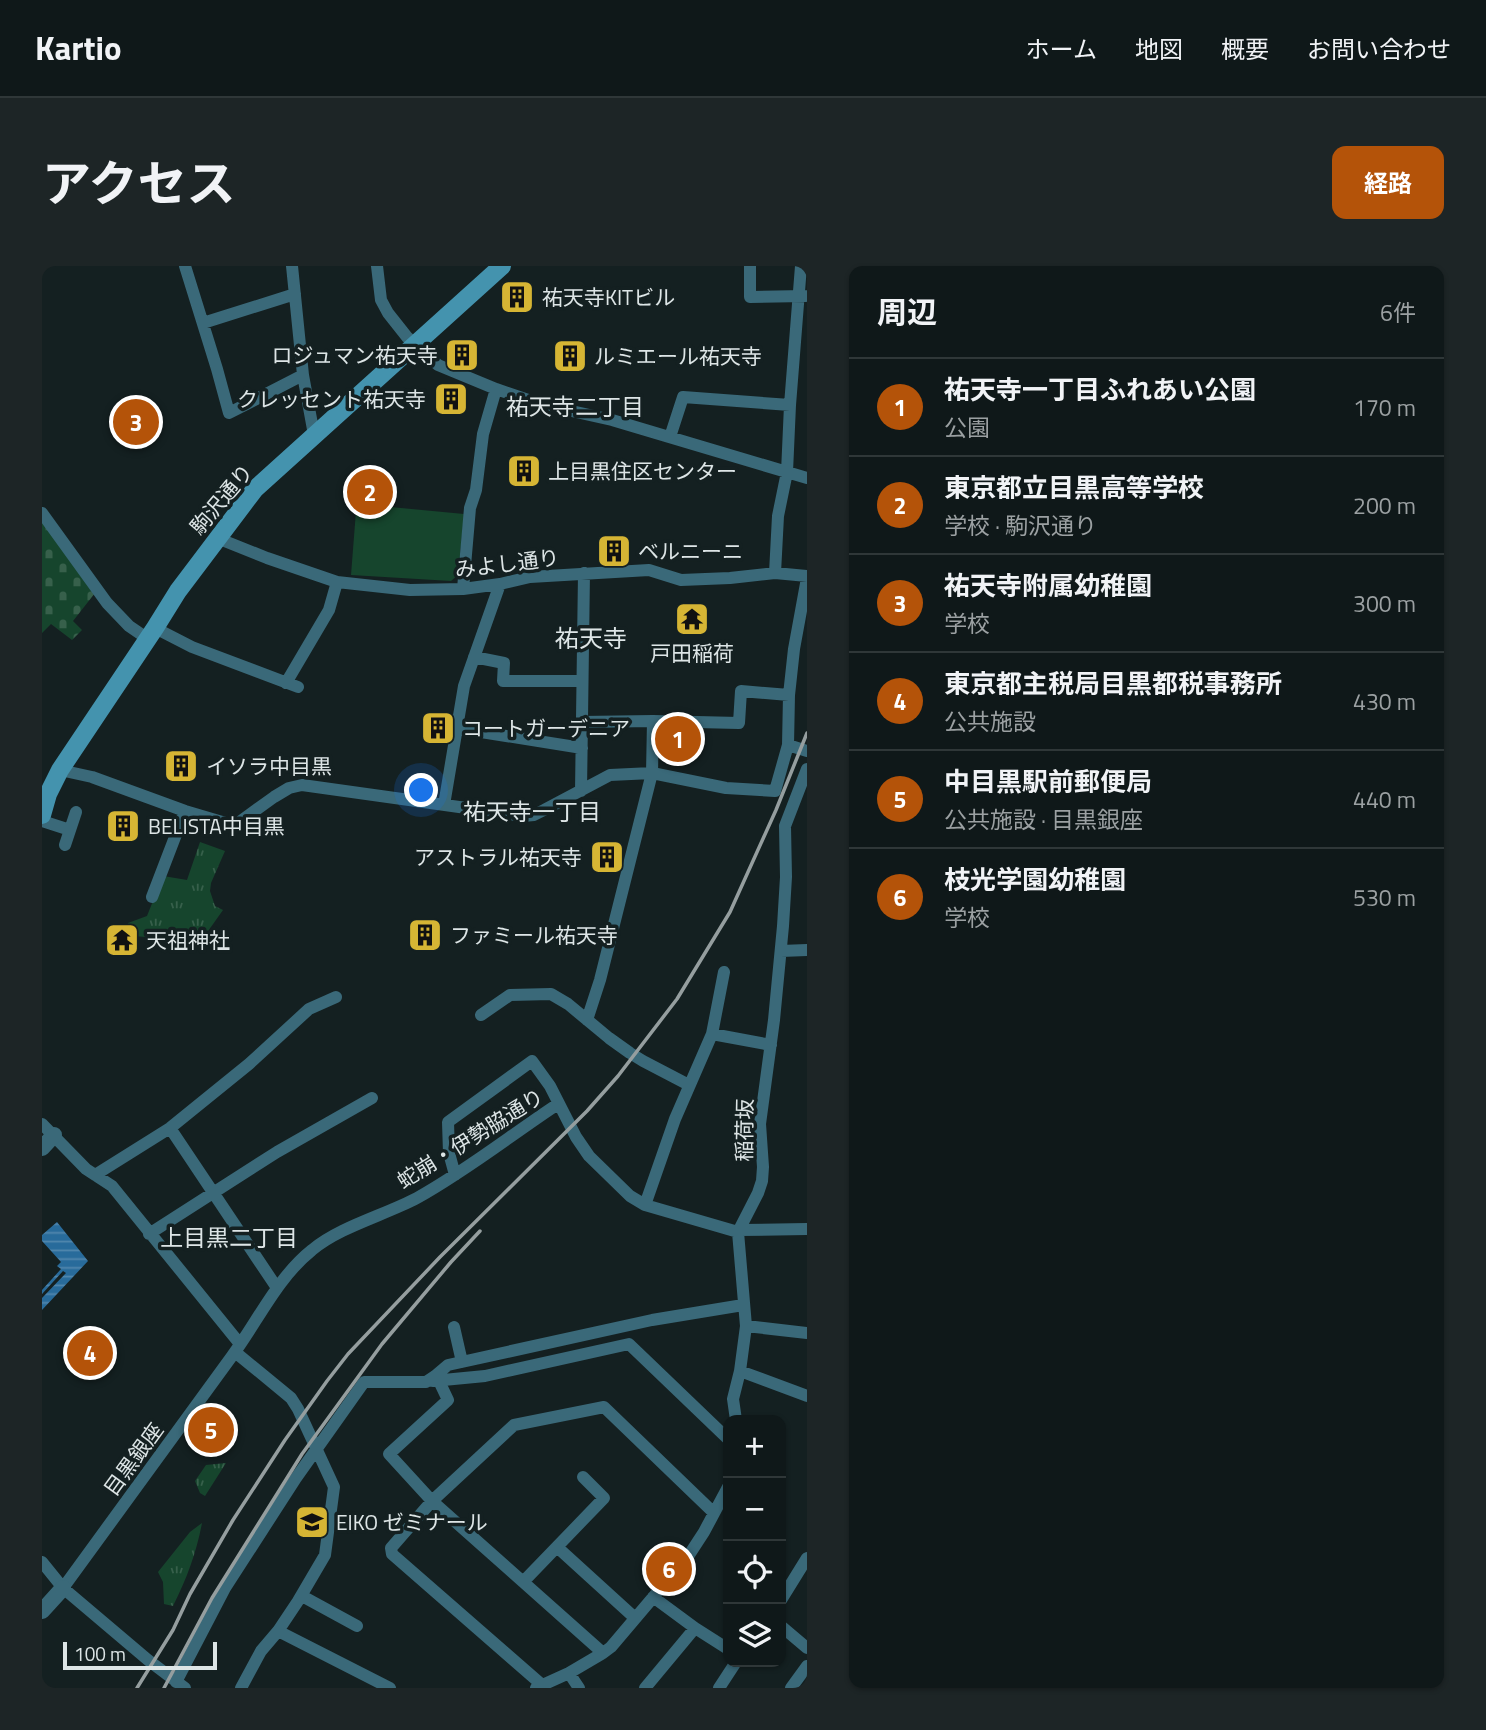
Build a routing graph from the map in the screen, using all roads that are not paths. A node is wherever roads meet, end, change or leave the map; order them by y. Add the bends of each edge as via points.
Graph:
1 (185, 266) edge
2 (292, 266) edge
3 (377, 266) edge
4 (502, 266) edge
5 (750, 266) edge
6 (801, 266) edge
7 (295, 295) junction
8 (803, 296) edge
9 (203, 323) junction
10 (802, 333) edge
11 (414, 344) junction
12 (303, 375) junction
13 (496, 389) junction
14 (790, 405) junction
15 (314, 435) junction
16 (670, 437) junction
17 (787, 471) junction
18 (807, 478) edge
19 (42, 513) edge
20 (217, 538) junction
21 (584, 573) junction
22 (775, 573) junction
23 (807, 577) edge
24 (337, 582) junction
25 (500, 584) junction
26 (463, 589) junction
27 (151, 634) junction
28 (474, 657) junction
29 (582, 681) junction
30 (789, 695) junction
31 (653, 721) junction
32 (582, 722) junction
33 (456, 728) junction
34 (788, 745) junction
35 (582, 748) junction
36 (807, 751) edge
37 (60, 769) junction
38 (807, 769) edge
39 (652, 773) junction
40 (803, 789) edge
41 (581, 791) junction
42 (444, 805) junction
43 (185, 811) junction
44 (76, 812) dead end
45 (42, 815) edge
46 (42, 821) edge
47 (70, 830) junction
48 (65, 845) dead end
49 (152, 897) dead end
50 (807, 950) edge
51 (781, 951) junction
52 (724, 972) dead end
53 (336, 997) dead end
54 (481, 1015) dead end
55 (587, 1020) junction
56 (712, 1034) junction
57 (771, 1045) junction
58 (689, 1085) junction
59 (372, 1098) dead end
60 (558, 1104) junction
61 (170, 1128) junction
62 (48, 1130) edge
63 (42, 1148) edge
64 (96, 1175) junction
65 (456, 1175) junction
66 (213, 1192) junction
67 (645, 1205) junction
68 (807, 1229) edge
69 (739, 1231) junction
70 (149, 1234) junction
71 (277, 1288) junction
72 (743, 1306) junction
73 (746, 1326) junction
74 (454, 1327) dead end
75 (807, 1333) edge
76 (240, 1344) junction
77 (462, 1362) junction
78 (740, 1371) junction
79 (439, 1381) junction
80 (426, 1382) junction
81 (807, 1396) edge
82 (735, 1415) edge
83 (723, 1434) edge
84 (317, 1448) junction
85 (583, 1477) dead end
86 (723, 1497) edge
87 (432, 1501) junction
88 (715, 1513) junction
89 (557, 1547) junction
90 (807, 1558) edge
91 (42, 1562) edge
92 (523, 1582) junction
93 (63, 1588) junction
94 (786, 1592) edge
95 (302, 1595) junction
96 (653, 1597) junction
97 (42, 1611) edge
98 (635, 1618) junction
99 (357, 1626) dead end
100 (695, 1628) junction
101 (786, 1630) edge
102 (278, 1631) junction
103 (723, 1646) edge
104 (807, 1648) edge
105 (603, 1653) junction
106 (807, 1666) edge
107 (733, 1667) edge
108 (569, 1673) junction
109 (181, 1685) edge
110 (539, 1686) edge
111 (241, 1688) edge
112 (390, 1688) edge
113 (579, 1688) edge
114 (645, 1688) edge
115 (719, 1688) edge
116 (791, 1688) edge

1 - 9 street
2 - 7 street
3 - 11 street via 388,313
4 - 11 main road, 駒沢通り
5 - 8 street via 750,297
6 - 8 street
7 - 9 street
7 - 12 street
8 - 10 street
9 - 12 street via 229,413
10 - 14 street
11 - 13 street via 438,365
11 - 15 main road, 駒沢通り
12 - 15 street
13 - 16 street
13 - 26 street via 470,508
14 - 16 street via 683,397
14 - 17 street
15 - 20 main road, 駒沢通り via 255,489
16 - 17 street
17 - 18 street
17 - 22 street via 778,516
19 - 27 street via 107,603 129,626
20 - 24 street, みよし通り
20 - 27 main road, 駒沢通り
21 - 22 street, みよし通り via 649,570 681,580
21 - 25 street, みよし通り
21 - 29 street
22 - 23 street, みよし通り
23 - 30 street
24 - 26 street, みよし通り via 410,590
24 - 27 street via 329,610 292,685
25 - 26 street, みよし通り
25 - 28 street
27 - 37 main road, 駒沢通り
28 - 29 street via 504,663 503,681
28 - 33 street
29 - 32 street
30 - 31 street via 741,691 739,723
30 - 34 street
31 - 32 street
31 - 39 street
32 - 35 street
33 - 35 street
33 - 42 street
34 - 36 street
34 - 39 street via 775,791 726,788
35 - 41 street
37 - 43 street
37 - 45 main road, 駒沢通り
38 - 40 street
39 - 41 street via 610,775
39 - 55 street
40 - 51 street, 稲荷坂 via 785,826
41 - 42 street via 534,815
42 - 43 street via 302,785 289,788 238,823
43 - 49 street
44 - 47 street
46 - 47 street
47 - 48 street
50 - 51 street
51 - 57 street, 稲荷坂
52 - 56 street
53 - 61 street via 309,1009 249,1065
54 - 55 street via 510,995 541,993 551,994
55 - 58 street via 643,1061
56 - 57 street
56 - 58 street
57 - 69 street, 稲荷坂 via 760,1124 762,1181
58 - 67 street
59 - 66 street
60 - 65 street, 蛇崩・伊勢脇通り
60 - 65 street via 532,1061 448,1122 449,1153
60 - 67 street, 蛇崩・伊勢脇通り via 589,1156
61 - 64 street
61 - 66 street
62 - 63 street
62 - 64 street
64 - 70 street via 112,1186
65 - 71 street, 蛇崩・伊勢脇通り via 312,1249
66 - 70 street
66 - 71 street
67 - 69 street, 蛇崩・伊勢脇通り
68 - 69 street, 蛇崩・伊勢脇通り
69 - 72 street
70 - 76 street
71 - 76 street, 蛇崩・伊勢脇通り
72 - 73 street
72 - 77 street via 652,1320
73 - 75 street
73 - 78 street
74 - 77 street
76 - 84 street via 291,1398
76 - 93 street, 目黒銀座
77 - 80 street via 449,1365
78 - 81 street
78 - 82 street via 733,1399
79 - 80 street
79 - 83 street via 629,1344
79 - 87 street via 448,1400 389,1454
80 - 84 street via 364,1382
84 - 95 street via 334,1487 333,1497 325,1555
84 - 109 street via 225,1588
85 - 89 street via 604,1498
86 - 88 street
87 - 88 street via 514,1425 604,1407
87 - 92 street
87 - 110 street via 391,1548 392,1554
88 - 96 street via 689,1555
89 - 92 street
89 - 98 street
90 - 94 street
91 - 93 street
92 - 105 street
93 - 97 street
93 - 109 street
95 - 99 street
95 - 102 street
96 - 98 street
96 - 100 street
98 - 105 street
100 - 103 street
100 - 114 street
101 - 104 street
102 - 111 street
102 - 112 street
105 - 108 street
106 - 116 street
107 - 115 street
108 - 110 street
108 - 113 street

